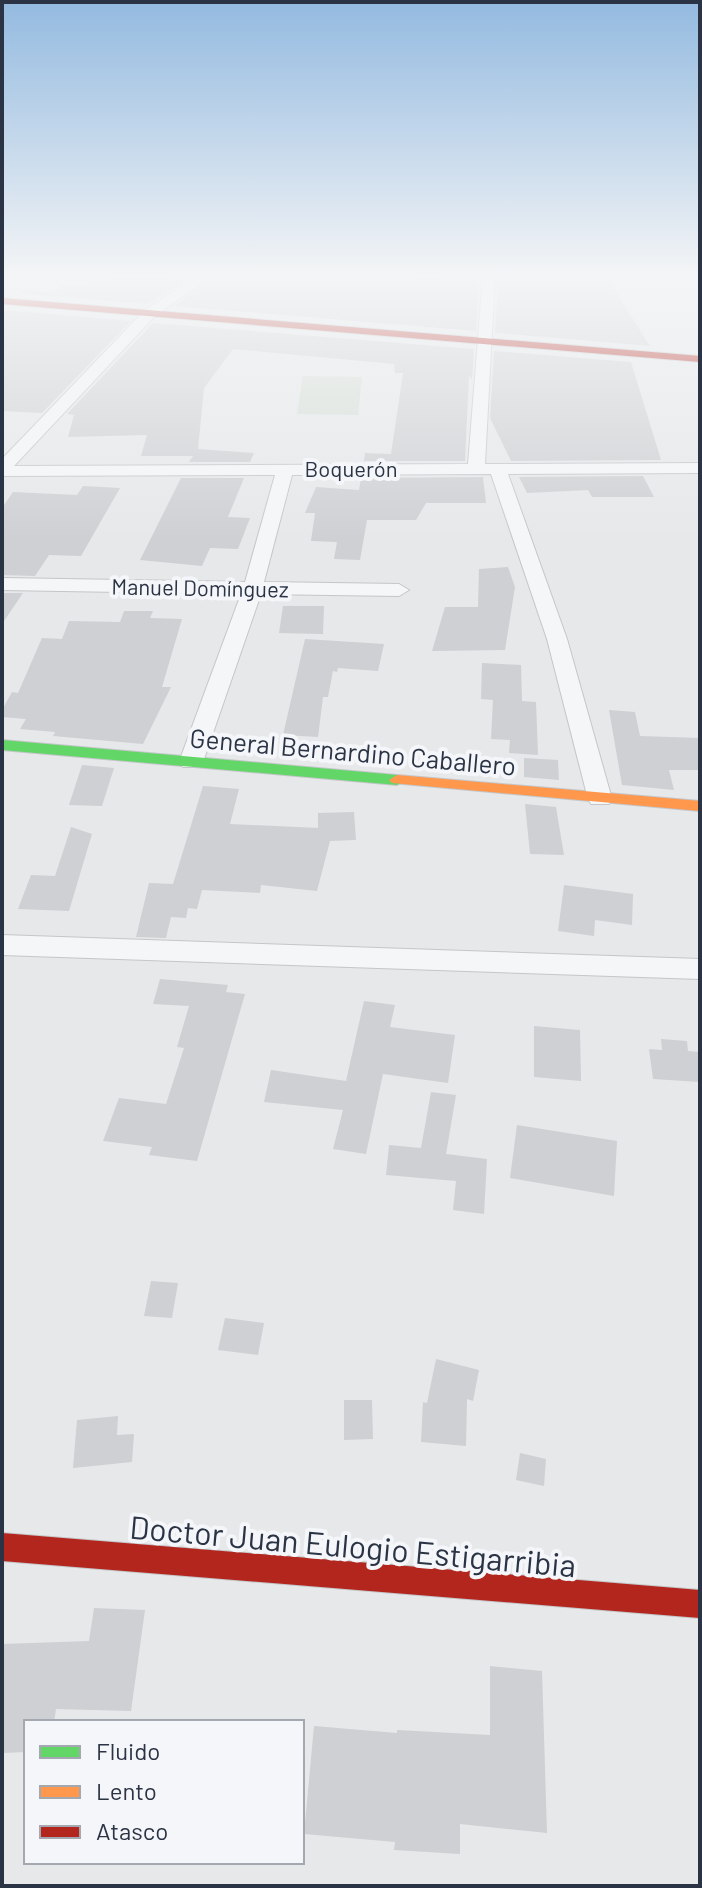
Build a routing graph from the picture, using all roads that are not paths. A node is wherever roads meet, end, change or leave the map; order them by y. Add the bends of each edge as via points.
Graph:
1 (102, 364) edge
2 (483, 364) edge
3 (486, 467) junction
4 (285, 468) junction
5 (700, 468) edge
6 (2, 470) edge
7 (2, 584) edge
8 (253, 588) junction
9 (399, 590) dead end
10 (2, 745) edge
11 (191, 762) junction
12 (600, 799) junction
13 (700, 806) edge
14 (2, 945) edge
15 (700, 969) edge
16 (2, 1547) edge
17 (700, 1604) edge

1 - 6 street
2 - 3 street
3 - 4 street, Boquerón
3 - 5 street, Boquerón
3 - 12 street via 557,639
4 - 6 street, Boquerón
4 - 8 street
7 - 8 street, Manuel Domínguez
8 - 9 street, Manuel Domínguez
8 - 11 street
10 - 11 street, General Bernardino Caballero
11 - 12 street, General Bernardino Caballero
12 - 13 street, General Bernardino Caballero
14 - 15 street
16 - 17 street, Doctor Juan Eulogio Estigarribia

